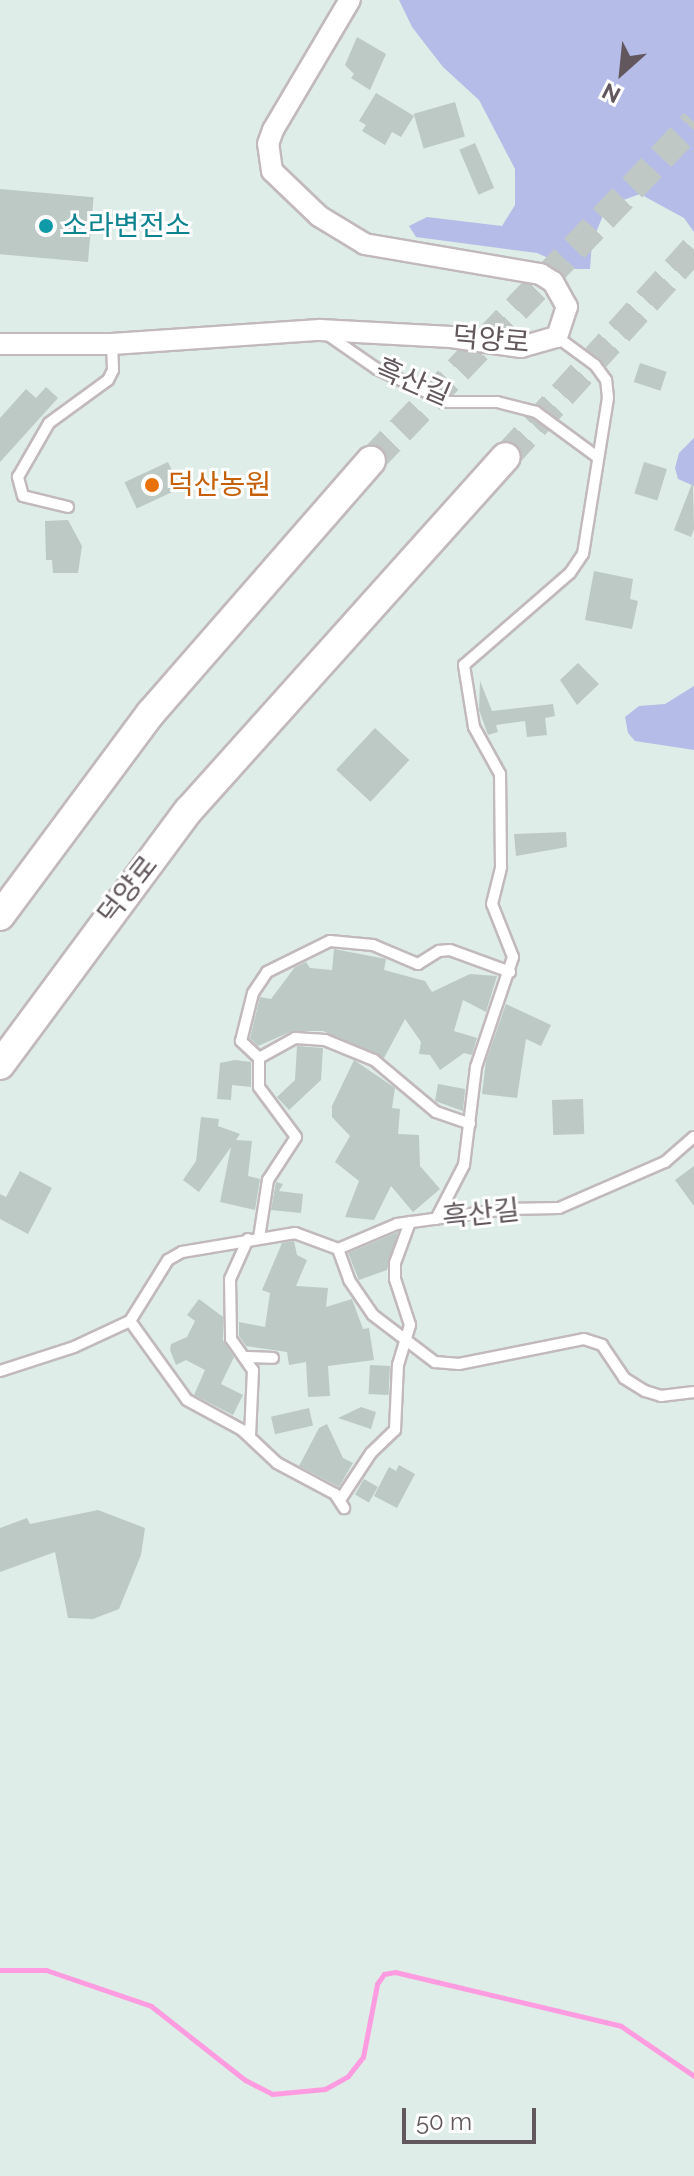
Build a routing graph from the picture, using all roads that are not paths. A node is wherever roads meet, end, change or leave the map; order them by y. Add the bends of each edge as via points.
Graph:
1 (350, 0) edge
2 (320, 330) junction
3 (557, 337) junction
4 (0, 344) edge
5 (112, 344) junction
6 (596, 456) junction
7 (506, 457) tunnel mouth
8 (371, 461) tunnel mouth
9 (68, 507) dead end
10 (0, 916) edge
11 (510, 972) junction
12 (7, 1054) edge
13 (259, 1058) junction
14 (470, 1124) junction
15 (694, 1137) edge
16 (436, 1219) junction
17 (410, 1222) junction
18 (254, 1238) junction
19 (338, 1249) junction
20 (130, 1321) junction
21 (407, 1342) junction
22 (248, 1357) junction
23 (273, 1358) dead end
24 (0, 1371) edge
25 (694, 1392) edge
26 (250, 1436) junction

1 - 3 street, 덕양로 via 273,130 268,144 272,171 308,208 365,244 540,274 553,282 567,307
2 - 3 street, 덕양로 via 451,337 521,347
2 - 5 street, 덕양로
2 - 6 lane, 흑산길 via 377,369 448,402 497,402 536,412
3 - 6 lane via 595,365 609,388
4 - 5 street, 덕양로
5 - 9 lane via 108,380 49,423 18,477 23,496
6 - 11 lane via 589,531 577,564 464,665 474,727 496,759 502,788 501,867 492,897 513,948
7 - 12 main road, 덕양로 via 189,810
8 - 10 main road via 142,725
11 - 13 lane via 450,950 418,964 366,943 324,942 267,972 257,985 240,1036
11 - 14 lane via 476,1067
13 - 14 lane via 295,1038 325,1040 374,1060 436,1112
13 - 18 lane via 259,1087 296,1137 270,1173
14 - 16 lane via 464,1165
15 - 16 lane, 흑산길 via 665,1162 570,1205
16 - 17 lane, 흑산길
17 - 19 lane, 흑산길
17 - 21 lane via 395,1273 410,1325
18 - 19 lane via 301,1234
18 - 20 lane via 175,1254
18 - 22 lane via 230,1279 231,1339
19 - 21 lane via 345,1273 373,1315
20 - 24 lane via 74,1347
20 - 26 lane via 187,1400
21 - 25 lane via 449,1365 570,1339 594,1340 634,1386 661,1396
21 - 26 lane via 398,1365 395,1430 363,1463 342,1504 270,1458
22 - 23 lane
22 - 26 lane via 255,1410

